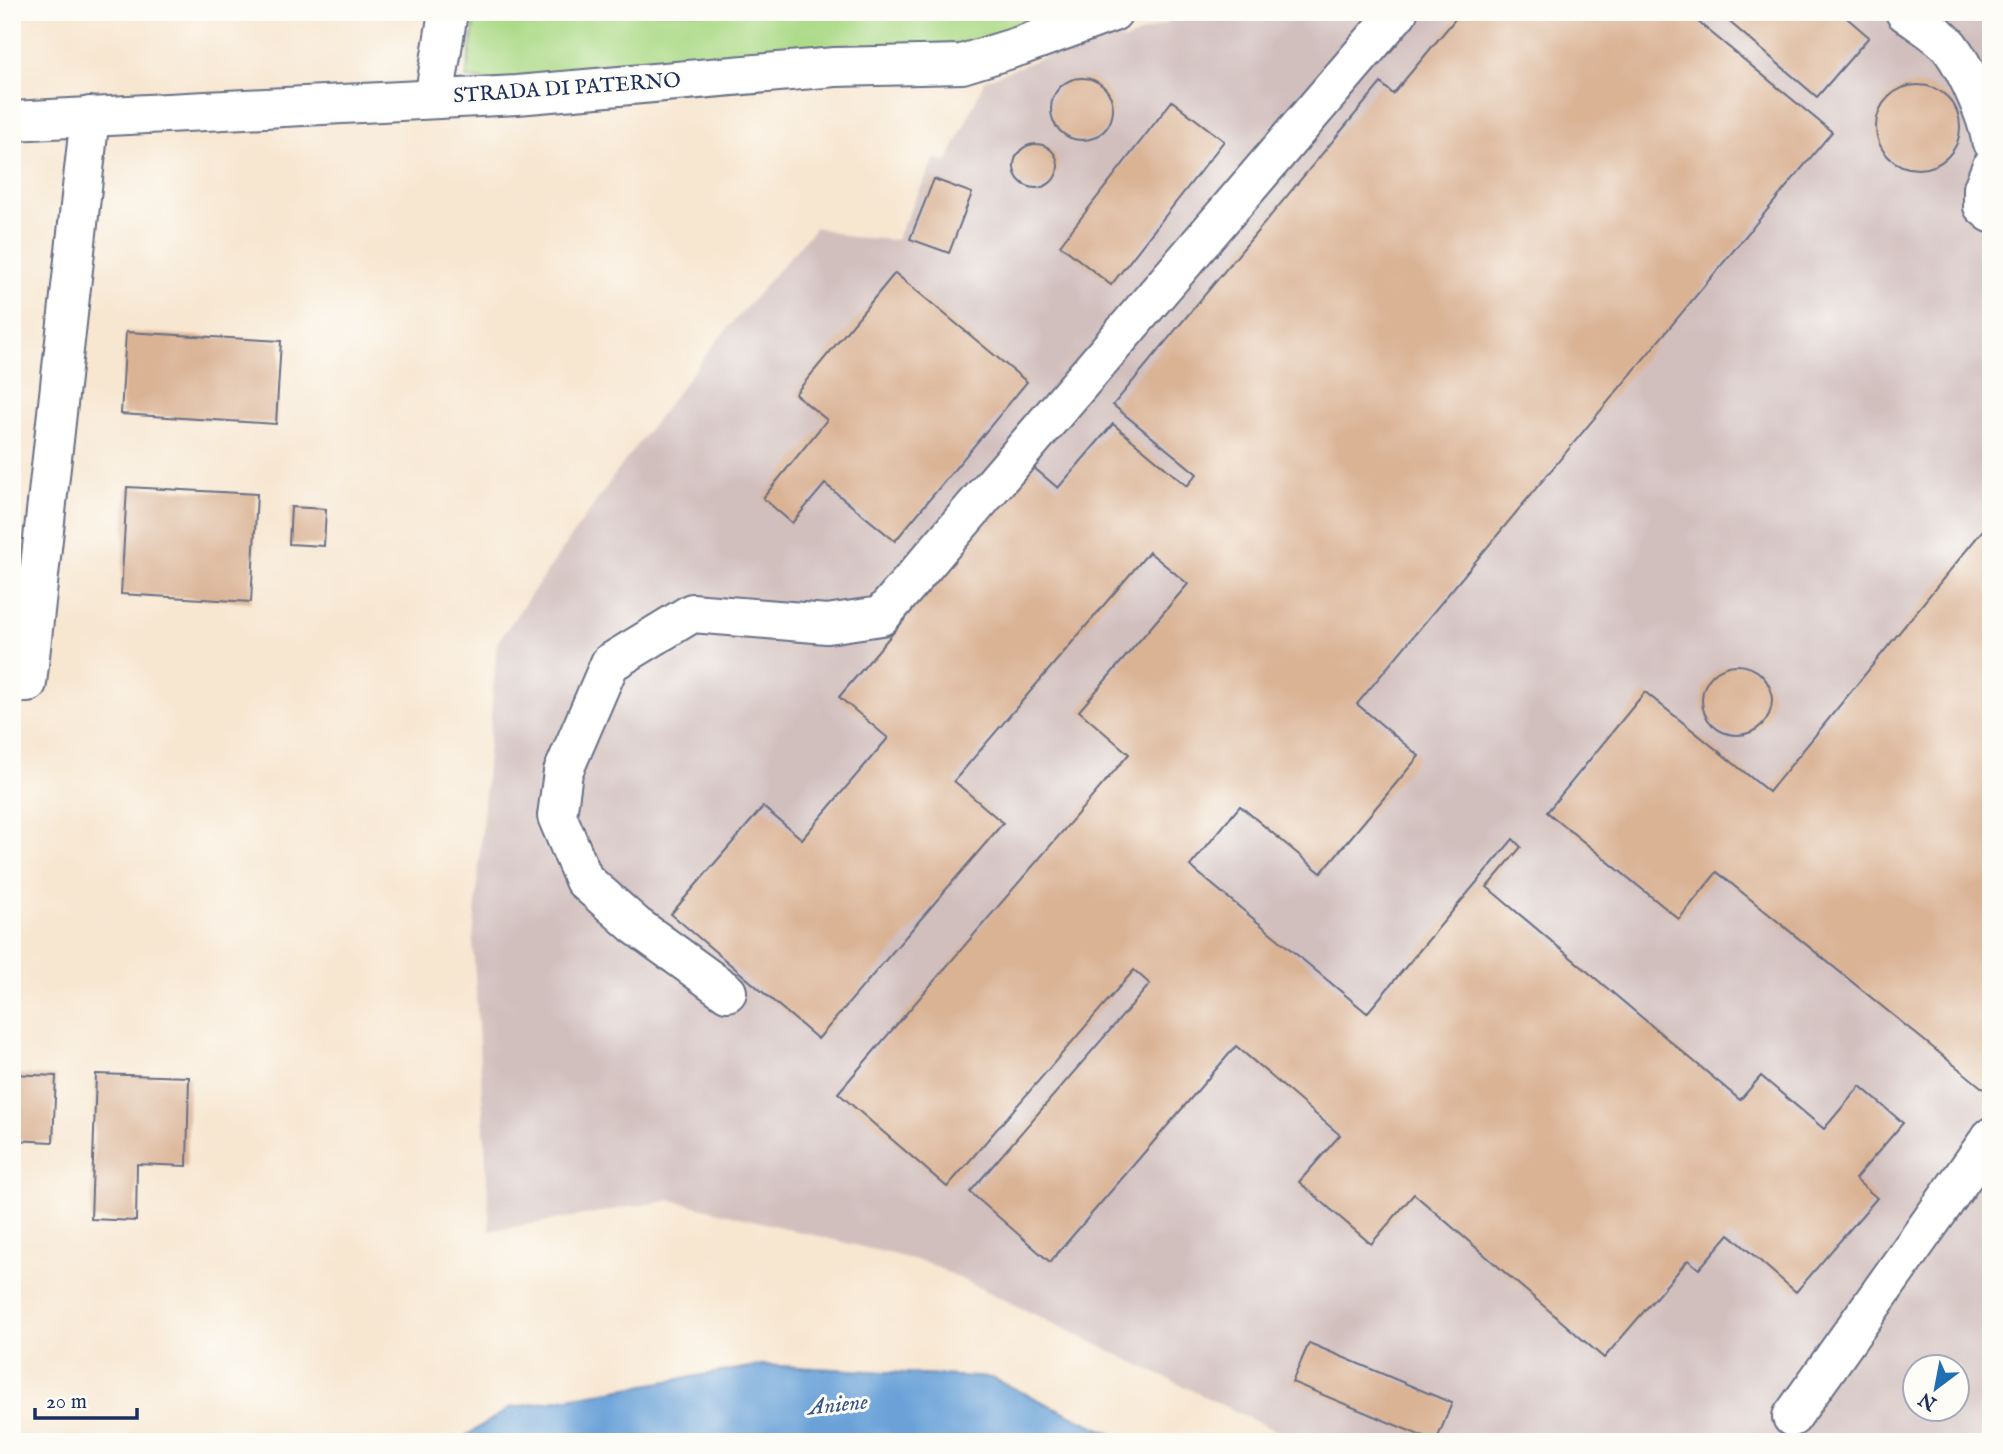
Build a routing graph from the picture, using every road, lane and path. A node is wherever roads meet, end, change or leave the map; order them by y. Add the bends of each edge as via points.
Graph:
1 (448, 12) edge
2 (1113, 12) edge
3 (1398, 12) edge
4 (1905, 12) edge
5 (434, 99) junction
6 (90, 117) junction
7 (12, 121) edge
8 (1991, 140) edge
9 (1991, 168) edge
10 (1991, 213) edge
11 (12, 682) edge
12 (727, 992) dead end
13 (1991, 1137) edge
14 (1792, 1417) dead end

1 - 5 street
2 - 5 street, STRADA DI PATERNO via 962,64 835,67
3 - 12 street via 881,616 827,624 692,613 610,663 563,772 557,816 584,880 635,925
4 - 8 street via 1948,45 1970,82
5 - 6 street, STRADA DI PATERNO
6 - 7 street, STRADA DI PATERNO
6 - 11 street via 27,683
9 - 10 street via 1983,187 1983,206
13 - 14 street

